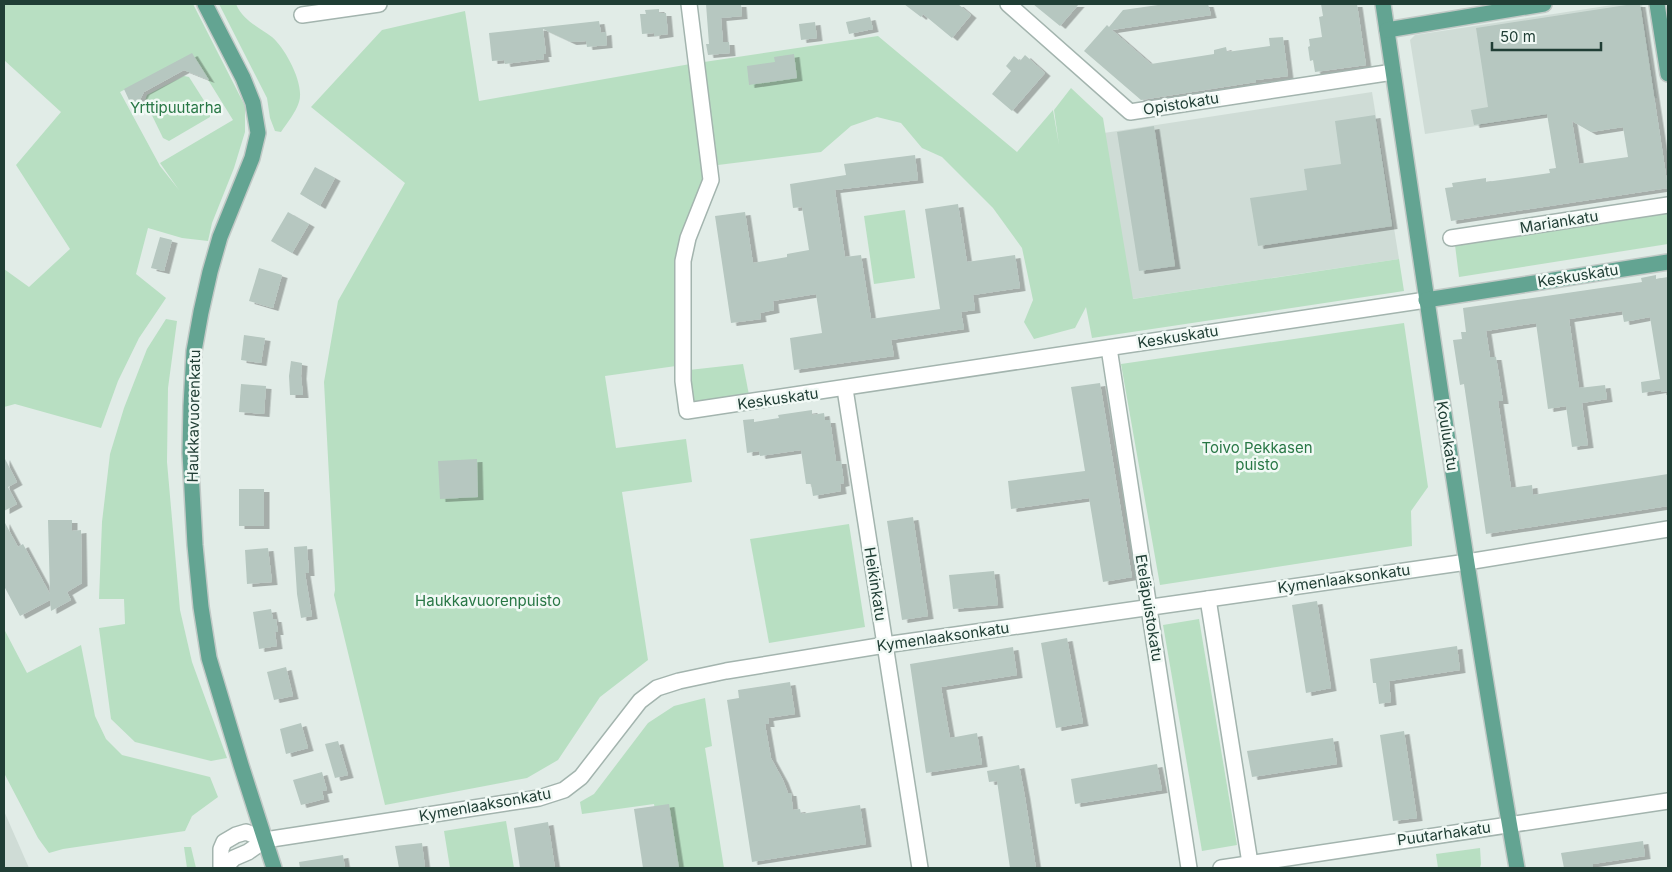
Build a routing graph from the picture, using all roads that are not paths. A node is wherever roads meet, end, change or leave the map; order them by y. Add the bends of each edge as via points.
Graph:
1 (205, 4) edge
2 (379, 4) edge
3 (689, 4) edge
4 (1008, 4) edge
5 (1383, 4) edge
6 (1544, 4) edge
7 (1657, 4) edge
8 (302, 15) dead end
9 (1386, 30) junction
10 (1393, 72) junction
11 (1668, 74) edge
12 (1668, 205) edge
13 (1451, 238) dead end
14 (1668, 262) edge
15 (1426, 300) junction
16 (1109, 348) junction
17 (844, 389) junction
18 (1668, 528) edge
19 (1467, 562) junction
20 (1208, 599) junction
21 (1148, 607) junction
22 (885, 645) junction
23 (1668, 801) edge
24 (1509, 825) junction
25 (265, 840) junction
26 (1250, 863) junction
27 (220, 868) edge
28 (225, 868) edge
29 (274, 868) edge
30 (920, 868) edge
31 (1189, 868) edge
32 (1221, 868) edge
33 (1516, 868) edge

1 - 25 main road, Haukkavuorenkatu via 247,86 258,133 252,158 220,237 194,351 190,452 195,545 209,658
2 - 8 street
3 - 17 street, Keskuskatu via 710,180 683,260 683,381 687,411
4 - 10 street, Opistokatu via 1130,112
5 - 9 main road, Koulukatu
6 - 9 main road
7 - 11 main road
9 - 10 main road, Koulukatu
10 - 15 main road, Koulukatu
12 - 13 street, Mariankatu
14 - 15 main road, Keskuskatu
15 - 16 street, Keskuskatu
15 - 19 main road, Koulukatu
16 - 17 street, Keskuskatu
16 - 21 street, Eteläpuistokatu
17 - 22 street, Heikinkatu
18 - 19 street, Kymenlaaksonkatu
19 - 20 street, Kymenlaaksonkatu
19 - 24 main road, Koulukatu
20 - 21 street, Kymenlaaksonkatu
20 - 26 street
21 - 22 street, Kymenlaaksonkatu
21 - 31 street, Eteläpuistokatu
22 - 25 street, Kymenlaaksonkatu via 711,674 658,688 640,701 581,778 564,790 428,816
22 - 30 street, Heikinkatu
23 - 24 street, Puutarhakatu
24 - 26 street, Puutarhakatu
24 - 33 main road, Koulukatu
25 - 27 street via 246,832 224,842
25 - 28 street via 234,858
25 - 29 main road, Haukkavuorenkatu
26 - 32 street, Puutarhakatu

